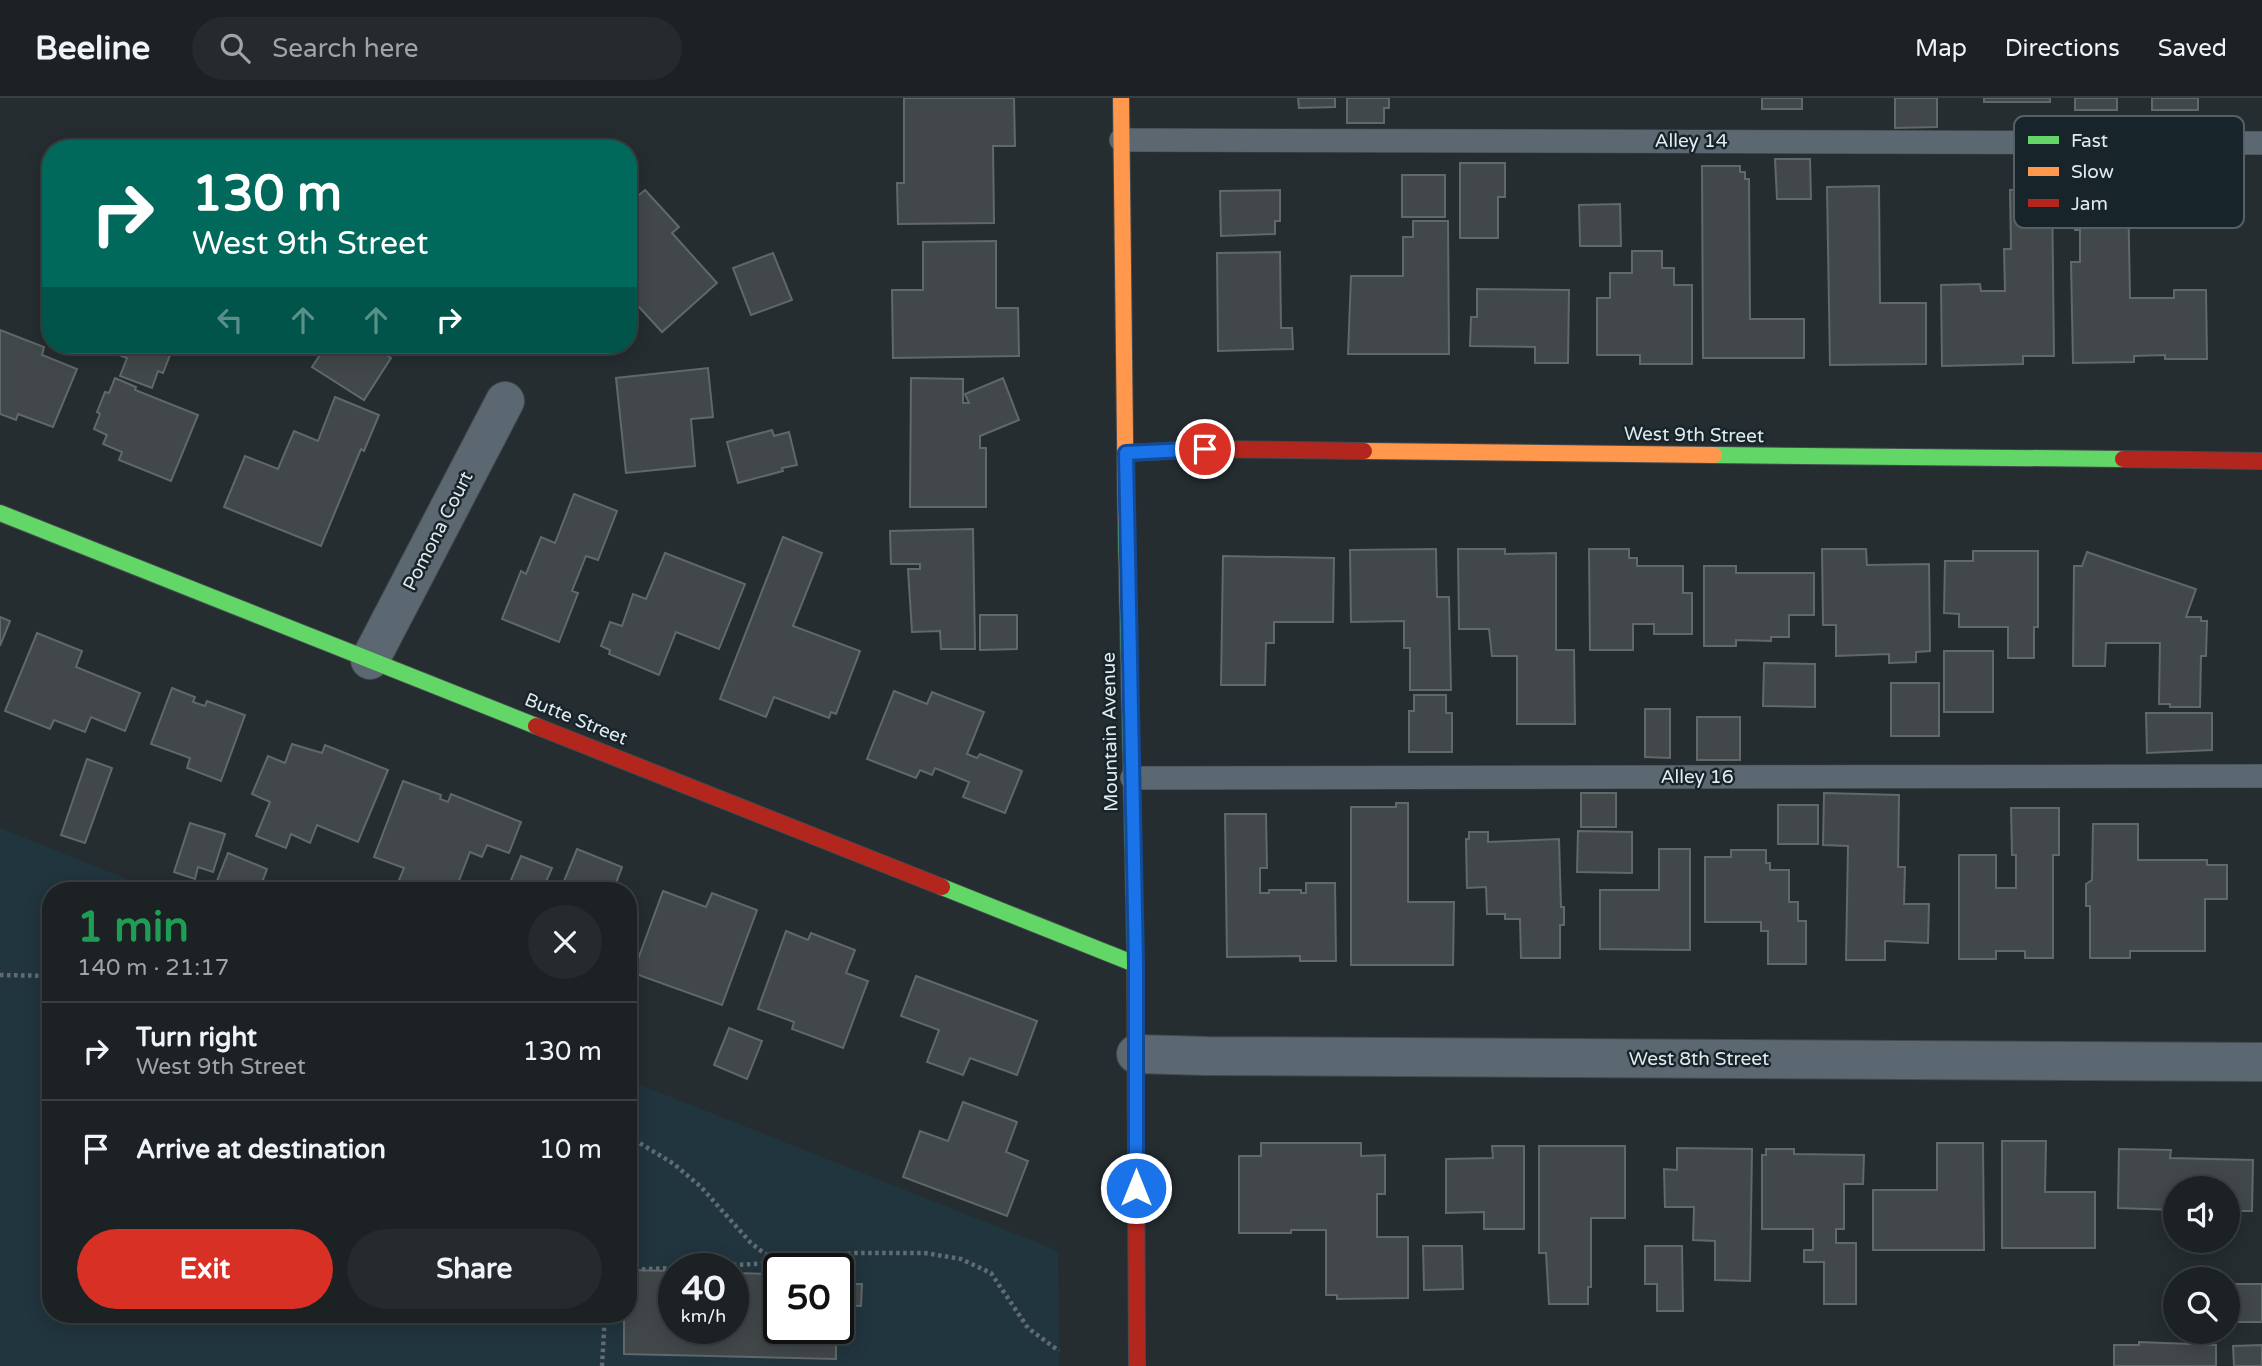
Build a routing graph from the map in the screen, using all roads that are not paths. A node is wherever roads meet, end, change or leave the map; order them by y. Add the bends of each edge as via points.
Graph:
1 (1121, 98) edge
2 (1121, 140) junction
3 (2014, 142) edge
4 (2244, 143) edge
5 (2262, 143) edge
6 (505, 401) dead end
7 (1126, 453) junction
8 (2262, 461) edge
9 (0, 513) edge
10 (370, 660) junction
11 (2262, 776) edge
12 (1132, 778) junction
13 (1136, 964) junction
14 (1136, 1054) junction
15 (2262, 1062) edge
16 (1138, 1366) edge

1 - 2 street, Mountain Avenue
2 - 3 lane, Alley 14
2 - 7 street, Mountain Avenue
4 - 5 lane, Alley 14
6 - 10 street, Pomona Court
7 - 8 street, West 9th Street via 1205,449
7 - 12 street, Mountain Avenue
9 - 10 street, Butte Street
10 - 13 street, Butte Street
11 - 12 lane, Alley 16
12 - 13 street, Mountain Avenue
13 - 14 street, Mountain Avenue
14 - 15 street, West 8th Street
14 - 16 street, Mountain Avenue

